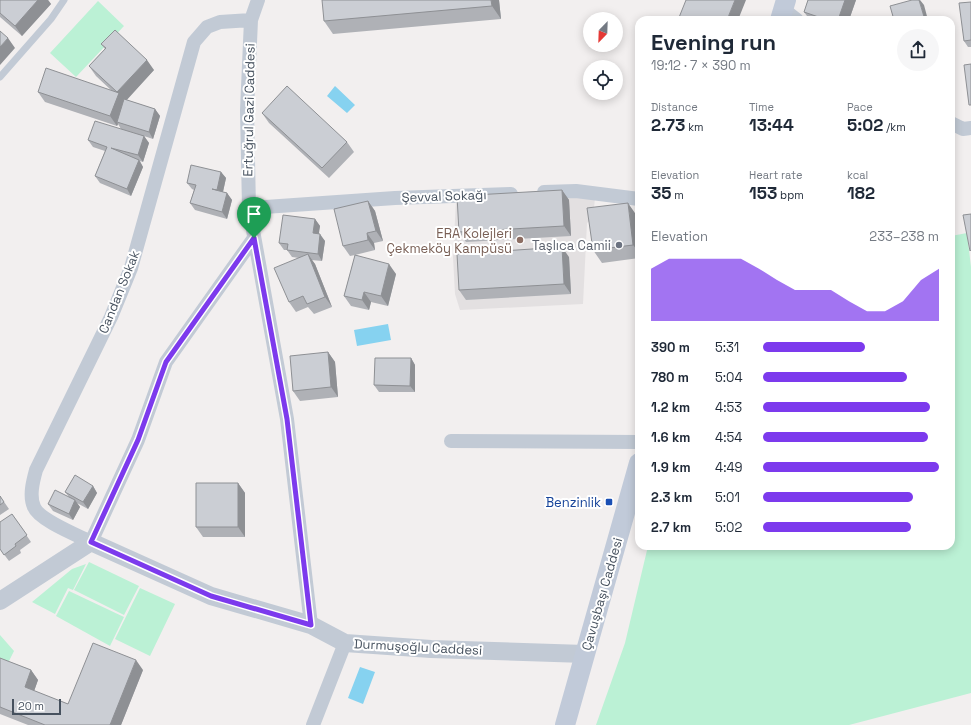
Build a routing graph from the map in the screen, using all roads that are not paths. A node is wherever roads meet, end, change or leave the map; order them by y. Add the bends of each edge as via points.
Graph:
1 (64, 0) edge
2 (258, 0) edge
3 (251, 20) junction
4 (0, 77) edge
5 (955, 125) edge
6 (971, 128) edge
7 (635, 198) edge
8 (249, 208) junction
9 (254, 238) junction
10 (451, 441) dead end
11 (635, 442) edge
12 (635, 477) edge
13 (91, 542) junction
14 (0, 600) edge
15 (311, 625) junction
16 (345, 643) junction
17 (585, 654) junction
18 (313, 725) edge
19 (565, 725) edge

1 - 4 lane via 51,19
2 - 3 street, Ertuğrul Gazi Caddesi
3 - 8 street, Ertuğrul Gazi Caddesi via 247,110
3 - 13 street, Candan Sokak via 220,22 207,27 194,42 131,268 111,316 36,470 33,506 40,516
5 - 6 street via 963,129
7 - 8 street, Şevval Sokağı via 576,191 395,198
8 - 9 street, Ertuğrul Gazi Caddesi
9 - 13 street via 166,362 138,440
9 - 15 street, Ertuğrul Gazi Caddesi via 287,419
10 - 11 street
12 - 17 main road, Çavuşbaşı Caddesi
13 - 14 street
13 - 15 street, Durmuşoğlu Caddesi via 211,596
15 - 16 street, Durmuşoğlu Caddesi
16 - 17 street, Durmuşoğlu Caddesi
16 - 18 street
17 - 19 main road, Çavuşbaşı Caddesi

